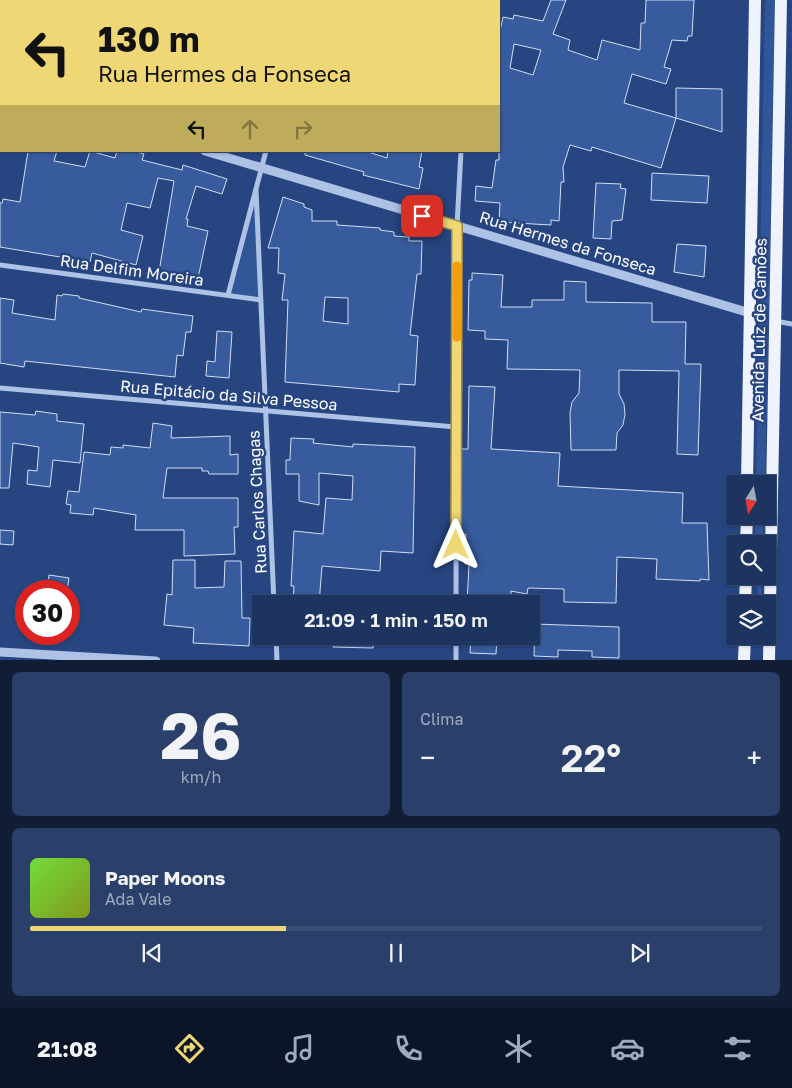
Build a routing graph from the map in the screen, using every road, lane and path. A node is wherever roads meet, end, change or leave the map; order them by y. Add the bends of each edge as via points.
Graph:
1 (755, 0) edge
2 (781, 0) edge
3 (208, 152) edge
4 (266, 152) edge
5 (461, 152) edge
6 (261, 168) junction
7 (256, 189) junction
8 (457, 226) junction
9 (0, 265) edge
10 (228, 295) junction
11 (261, 300) junction
12 (750, 313) junction
13 (775, 321) junction
14 (792, 324) edge
15 (0, 388) edge
16 (266, 411) junction
17 (456, 427) junction
18 (747, 475) edge
19 (274, 595) edge
20 (456, 595) edge
21 (276, 645) edge
22 (456, 645) edge
23 (745, 645) edge
24 (0, 652) edge
25 (156, 660) edge
26 (277, 660) edge
27 (456, 660) edge
28 (744, 660) edge
29 (769, 660) edge

1 - 12 main road, Avenida Luiz de Camões
2 - 13 main road, Avenida Luiz de Camões
3 - 6 street, Rua Hermes da Fonseca
4 - 6 street
5 - 8 street
6 - 7 street
6 - 8 street, Rua Hermes da Fonseca
7 - 10 street
7 - 11 street, Rua Carlos Chagas
8 - 12 street, Rua Hermes da Fonseca
8 - 17 street
9 - 10 street, Rua Delfim Moreira
10 - 11 street, Rua Delfim Moreira
11 - 16 street, Rua Carlos Chagas
12 - 18 main road, Avenida Luiz de Camões
13 - 14 street
13 - 29 main road, Avenida Luiz de Camões
15 - 16 street, Rua Epitácio da Silva Pessoa
16 - 17 street, Rua Epitácio da Silva Pessoa
16 - 19 street, Rua Carlos Chagas
17 - 20 street
21 - 26 street
22 - 27 street
23 - 28 main road
24 - 25 street

